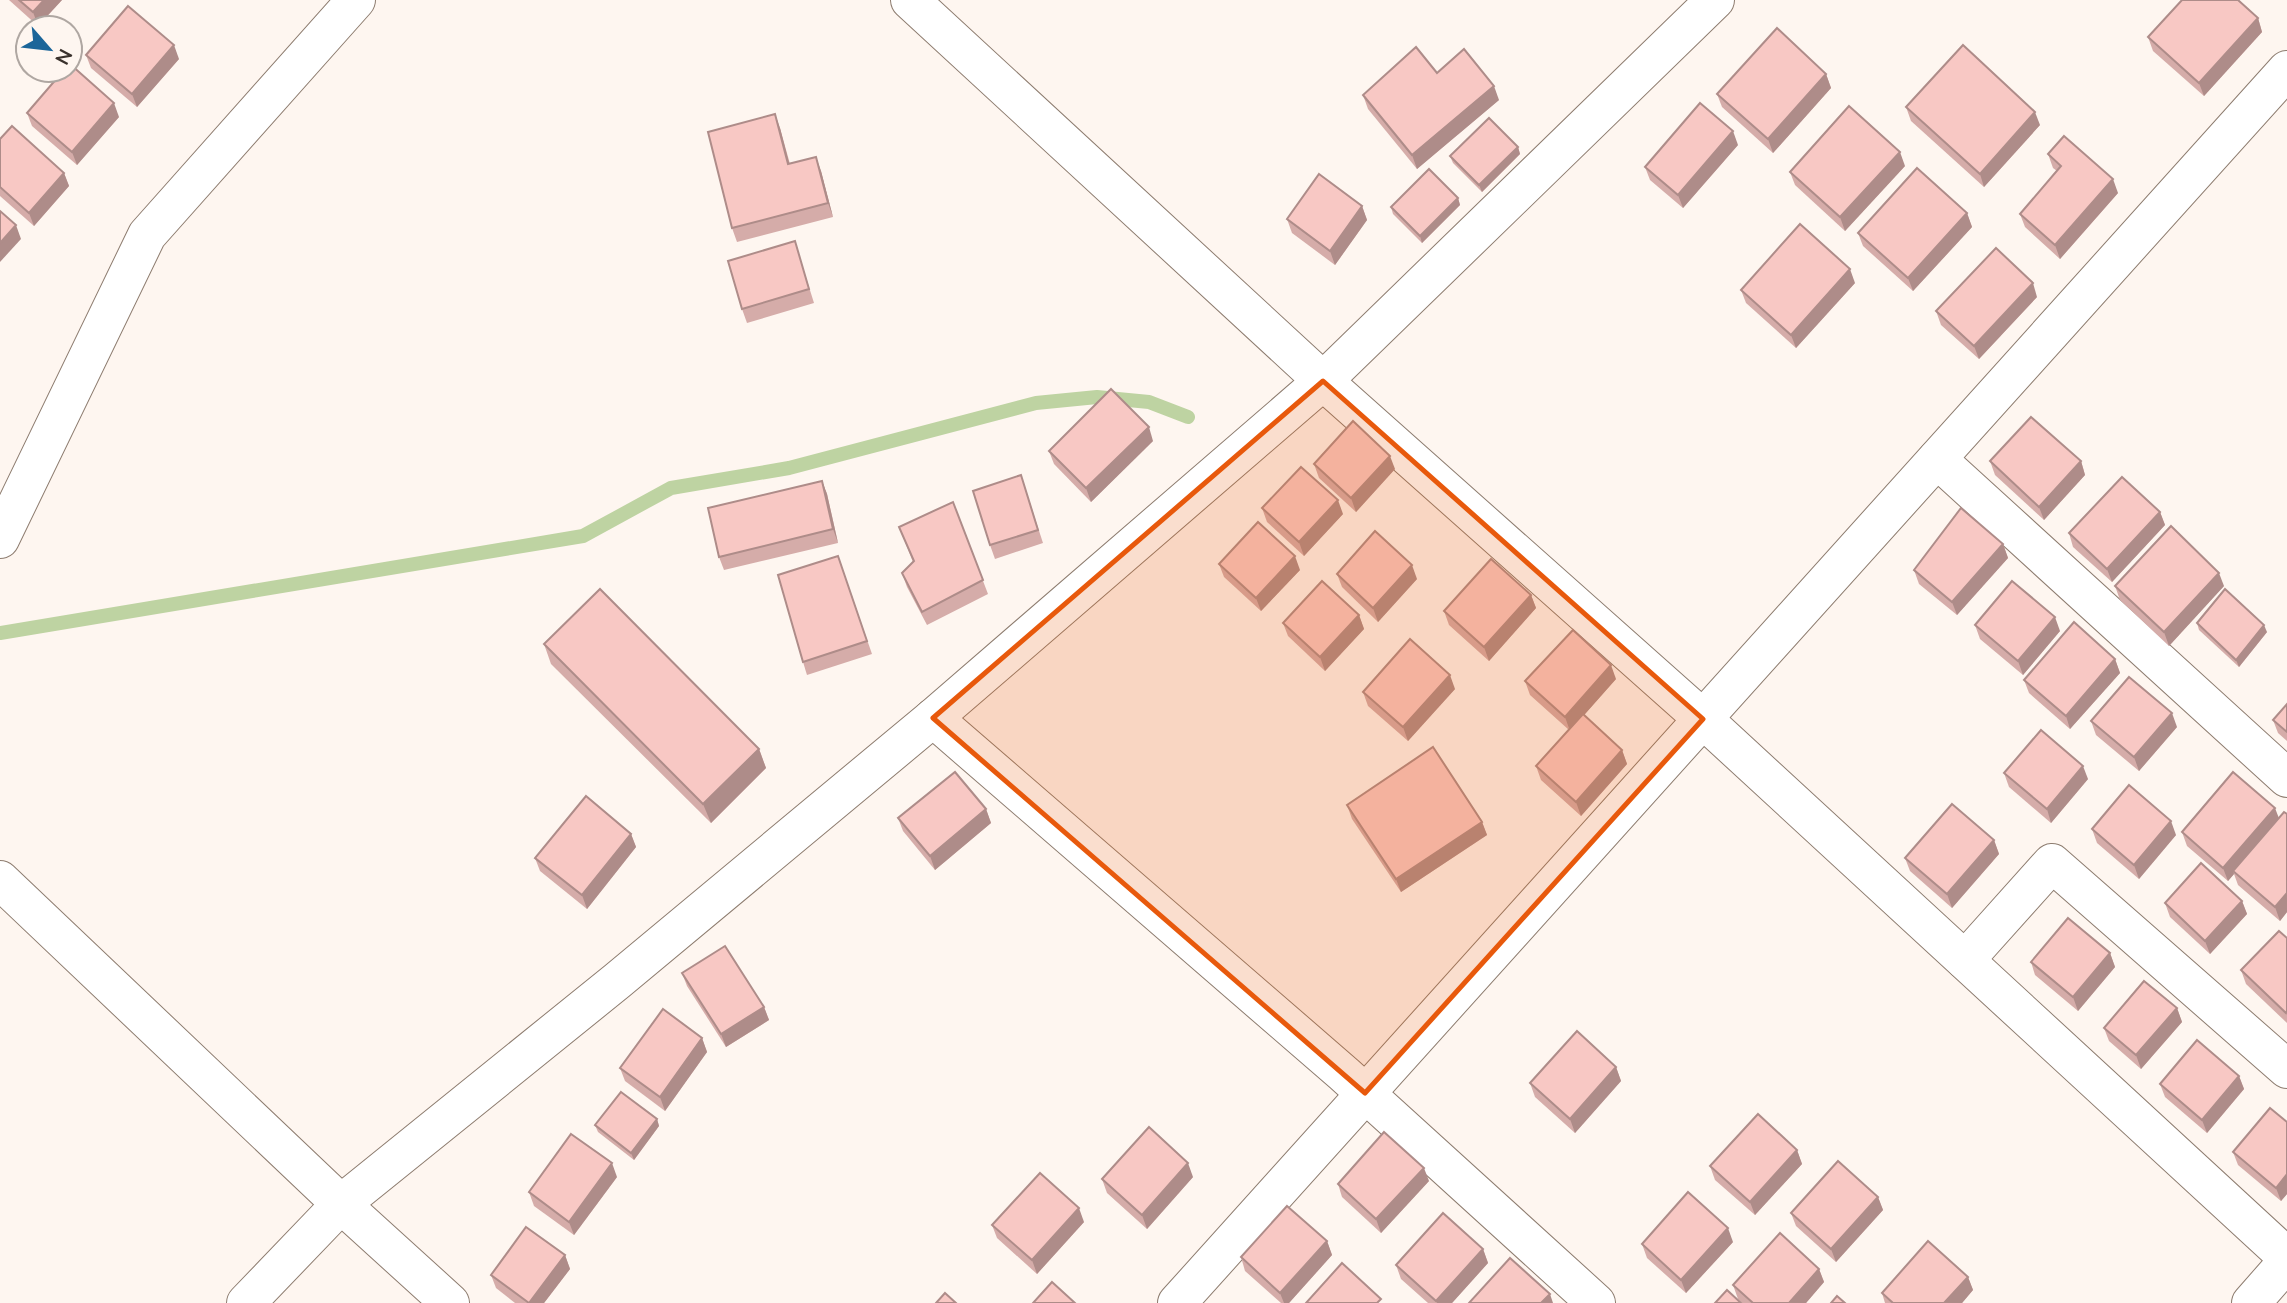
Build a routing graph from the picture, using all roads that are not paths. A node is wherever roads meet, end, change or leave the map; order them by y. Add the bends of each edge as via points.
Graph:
1 (356, 0) edge
2 (911, 0) edge
3 (1715, 0) edge
4 (2287, 70) edge
5 (1324, 382) junction
6 (1937, 459) junction
7 (0, 539) edge
8 (933, 718) junction
9 (1703, 719) junction
10 (2287, 778) edge
11 (0, 880) edge
12 (1965, 960) junction
13 (2287, 1069) edge
14 (1365, 1093) junction
15 (341, 1204) junction
16 (2287, 1260) edge
17 (246, 1303) edge
18 (450, 1303) edge
19 (1177, 1303) edge
20 (1596, 1303) edge
21 (2251, 1303) edge

1 - 7 street via 146,235
2 - 5 street
3 - 5 street
4 - 6 street
5 - 8 street
5 - 9 street
6 - 9 street
6 - 10 street
8 - 14 street
8 - 15 street
9 - 12 street
9 - 14 street
11 - 15 street
12 - 13 street via 2052,863
12 - 16 street
14 - 19 street
14 - 20 street
15 - 17 street
15 - 18 street
16 - 21 street

